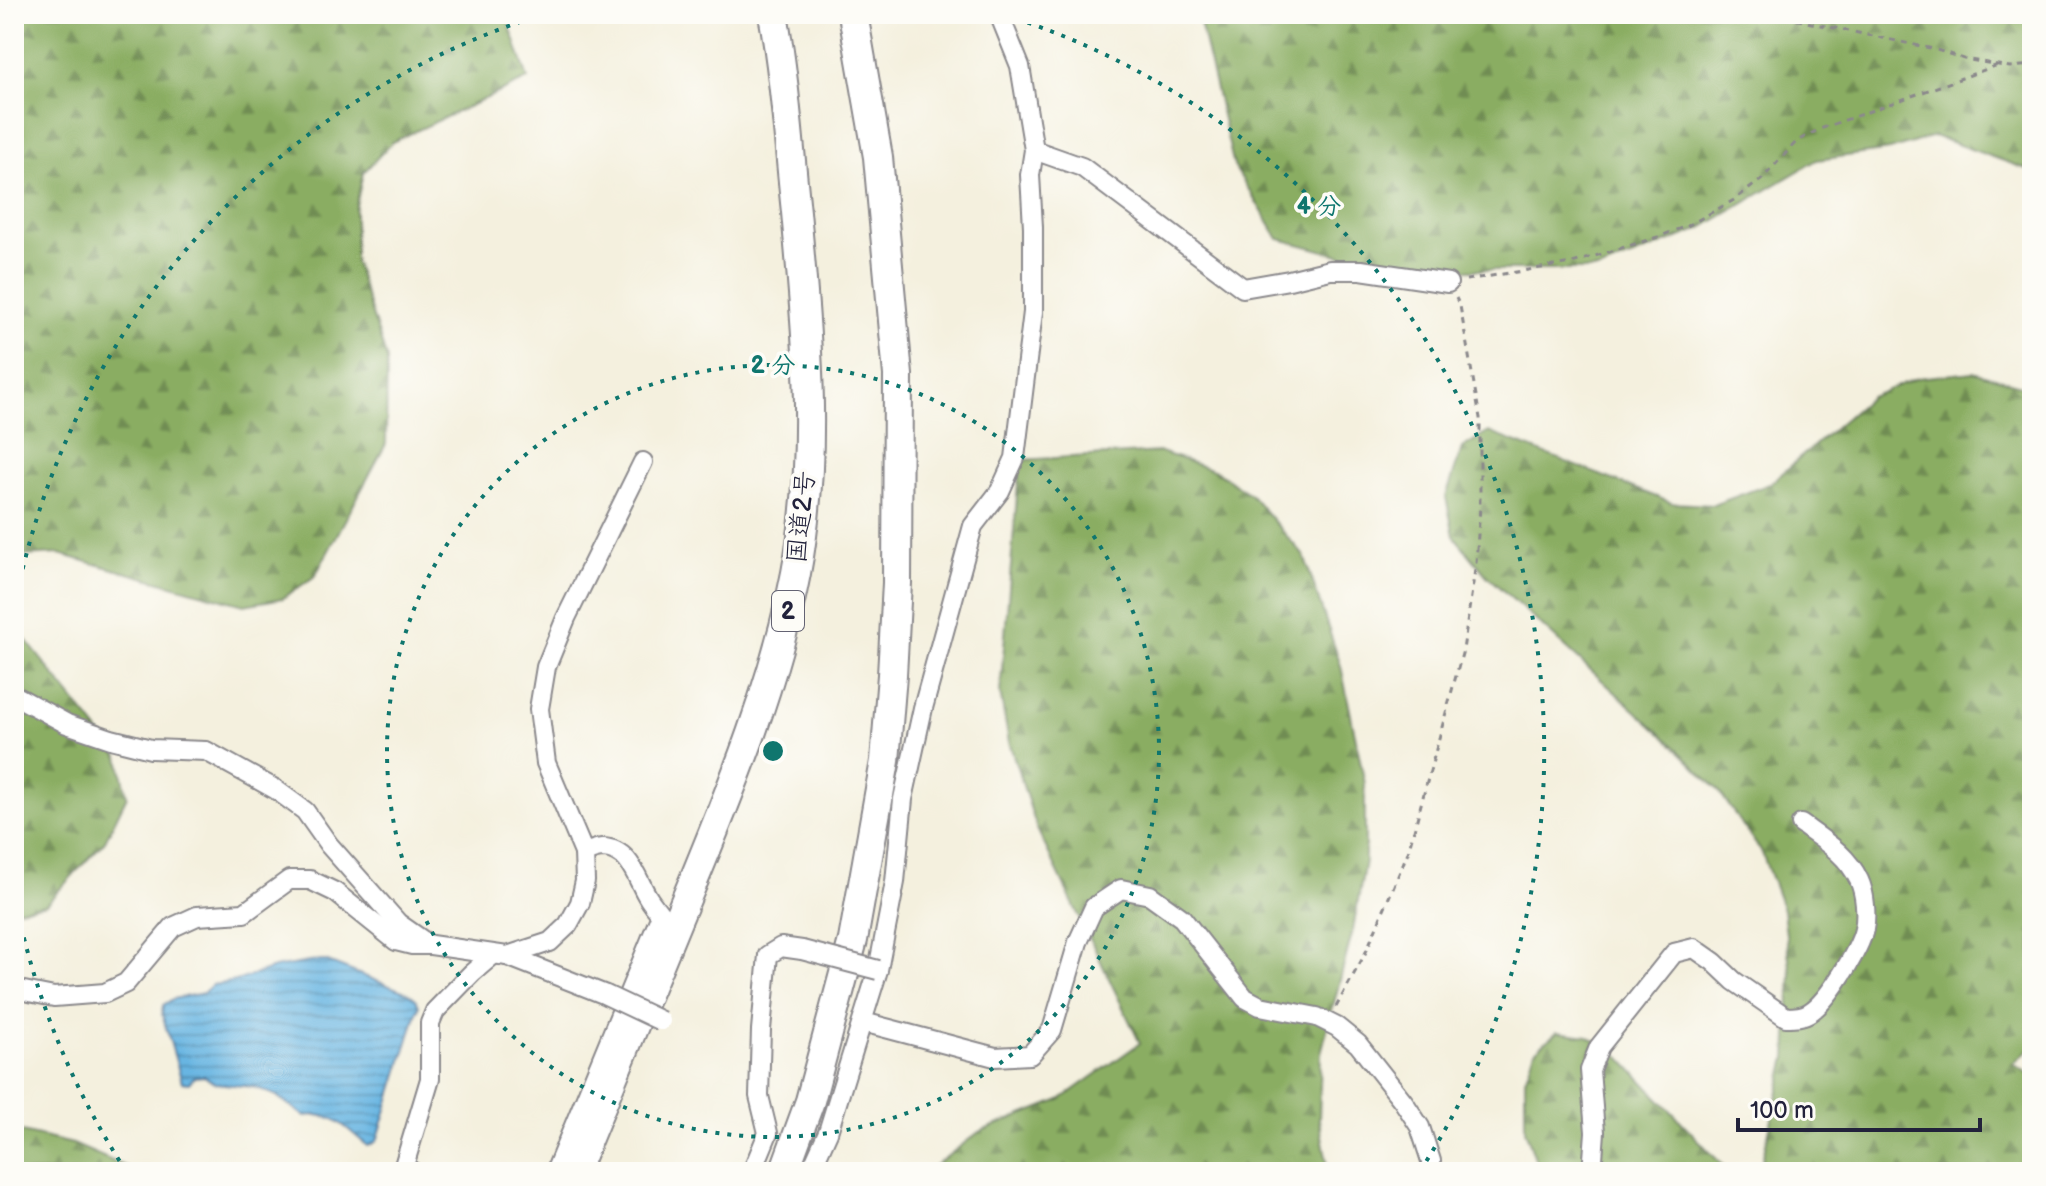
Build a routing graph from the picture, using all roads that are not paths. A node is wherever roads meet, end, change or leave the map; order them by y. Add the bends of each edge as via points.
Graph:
1 (773, 14) edge
2 (853, 14) edge
3 (999, 14) edge
4 (1034, 150) junction
5 (1448, 283) road end
6 (643, 462) dead end
7 (14, 695) edge
8 (1801, 824) dead end
9 (584, 853) junction
10 (431, 945) junction
11 (500, 955) junction
12 (878, 970) junction
13 (14, 989) edge
14 (661, 1021) dead end
15 (863, 1022) junction
16 (413, 1172) edge
17 (555, 1172) edge
18 (574, 1172) edge
19 (752, 1172) edge
20 (784, 1172) edge
21 (810, 1172) edge
22 (1432, 1172) edge
23 (1592, 1172) edge

1 - 18 highway, 国道2号 / 2 via 803,289 809,426 797,571 772,671 734,779
2 - 20 highway via 878,157 898,375 892,675 885,761 853,940 810,1101
3 - 4 street via 1020,66
4 - 5 street via 1082,167 1243,288 1330,270
4 - 12 street via 1033,312 1015,458 1000,491 973,526 923,708 903,799 895,882
6 - 9 street via 566,618 546,667 539,709 546,763
7 - 10 street via 67,724 111,739 151,749 206,751 275,789 305,811 398,923
8 - 23 street via 1842,855 1859,879 1864,929 1852,957 1809,1014 1786,1017 1694,948 1674,953 1599,1047 1590,1070
9 - 11 street via 585,881 568,925 550,942
9 - 17 street via 601,848 624,858 661,915
10 - 11 street
10 - 13 street via 396,941 335,892 310,880 289,880 244,913 197,916 173,927 126,983 105,993 54,997
11 - 14 street, bridge via 540,967
11 - 16 street via 435,1011 430,1023 430,1079 403,1169
12 - 15 street
12 - 19 street, bridge via 781,947 768,955 759,1096 768,1133
15 - 21 street
15 - 22 street via 995,1057 1030,1055 1052,1030 1094,907 1121,889 1150,895 1182,918 1245,998 1317,1017 1358,1044 1420,1127

